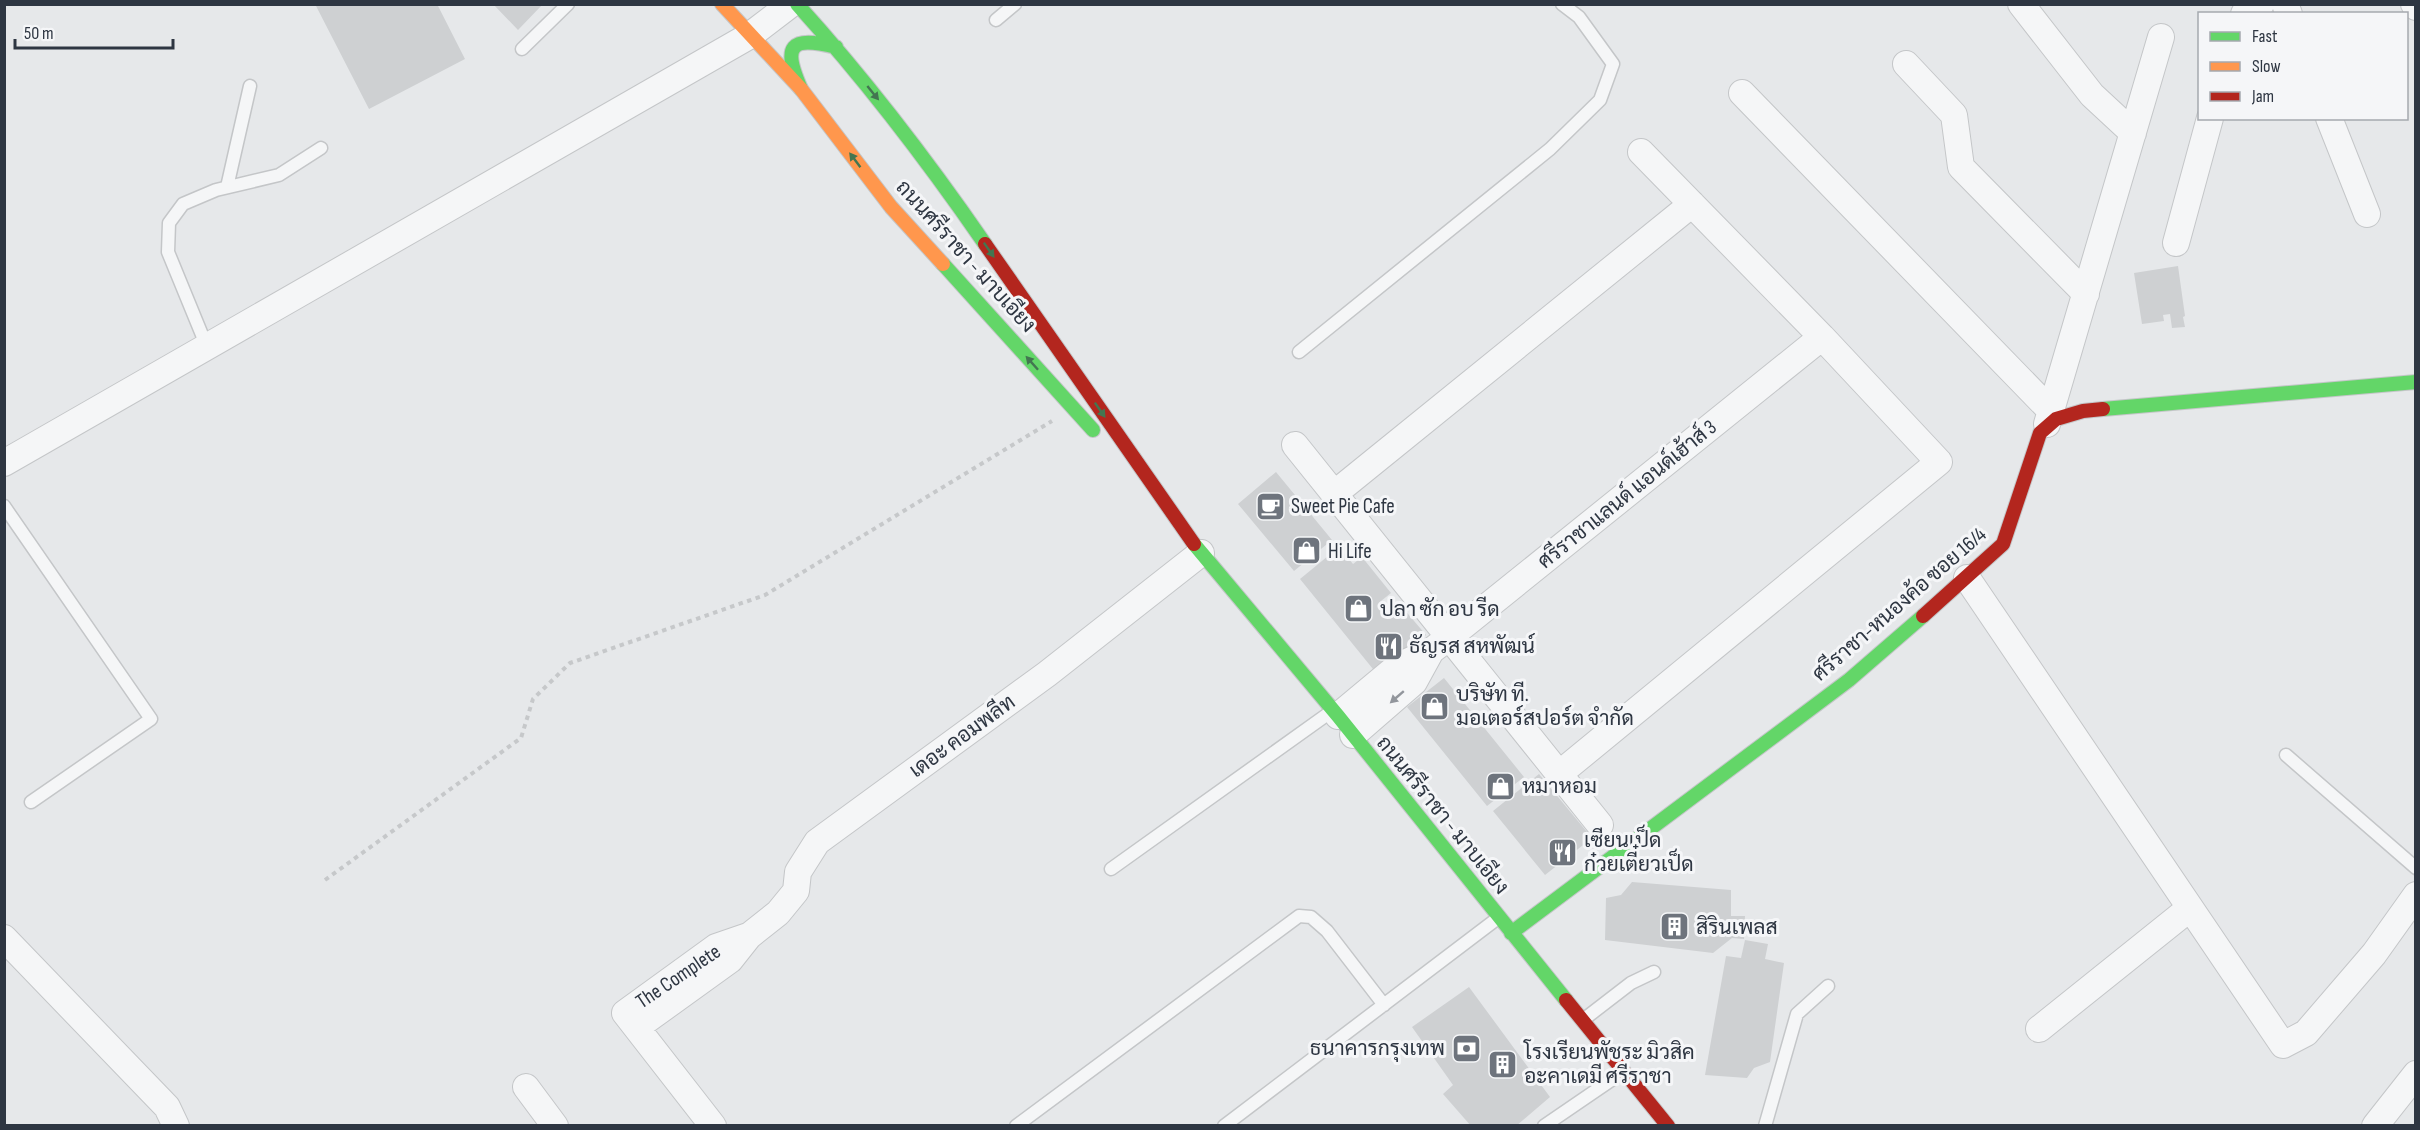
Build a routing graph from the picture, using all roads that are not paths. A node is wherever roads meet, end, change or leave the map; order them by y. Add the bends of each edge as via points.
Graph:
1 (568, 4) edge
2 (722, 4) edge
3 (791, 4) edge
4 (797, 4) edge
5 (1015, 4) edge
6 (1562, 4) edge
7 (2021, 4) edge
8 (2261, 4) edge
9 (2247, 12) edge
10 (996, 20) dead end
11 (749, 36) junction
12 (2161, 37) dead end
13 (836, 47) junction
14 (522, 49) dead end
15 (1906, 64) dead end
16 (250, 86) dead end
17 (801, 89) junction
18 (1742, 93) dead end
19 (2209, 120) edge
20 (2331, 120) edge
21 (2133, 133) junction
22 (321, 148) dead end
23 (1641, 152) dead end
24 (227, 188) junction
25 (1692, 204) junction
26 (2367, 214) dead end
27 (2176, 243) dead end
28 (2086, 294) junction
29 (1822, 337) junction
30 (207, 346) junction
31 (1299, 352) dead end
32 (2415, 382) edge
33 (2049, 419) junction
34 (1295, 446) dead end
35 (4, 463) edge
36 (1334, 494) junction
37 (4, 506) edge
38 (1185, 531) junction
39 (1201, 553) junction
40 (1966, 578) junction
41 (1440, 644) junction
42 (1341, 720) junction
43 (2286, 755) dead end
44 (1559, 774) junction
45 (31, 802) dead end
46 (1600, 825) dead end
47 (2415, 868) edge
48 (1110, 869) dead end
49 (2415, 895) edge
50 (2190, 908) junction
51 (1499, 918) junction
52 (1511, 933) junction
53 (749, 936) joint
54 (4, 938) edge
55 (1654, 972) dead end
56 (1828, 986) dead end
57 (1384, 1005) junction
58 (1582, 1021) junction
59 (2039, 1029) dead end
60 (1623, 1071) junction
61 (2415, 1074) edge
62 (526, 1087) dead end
63 (176, 1125) edge
64 (555, 1125) edge
65 (713, 1125) edge
66 (1016, 1125) edge
67 (1224, 1125) edge
68 (1544, 1125) edge
69 (1668, 1125) edge
70 (1765, 1125) edge
71 (2375, 1125) edge

1 - 14 lane
2 - 11 main road, ถนนศรีราชา - มาบเอียง
3 - 11 street
4 - 13 main road, ถนนศรีราชา - มาบเอียง
5 - 10 lane
6 - 31 lane via 1579,17 1613,64 1600,100 1550,149
7 - 21 street via 2092,95
8 - 9 street
11 - 17 main road, ถนนศรีราชา - มาบเอียง
11 - 30 street
12 - 21 street
13 - 17 main road via 799,42 792,51 791,65
13 -> 38 main road, ถนนศรีราชา - มาบเอียง via 930,165
15 - 28 street via 1954,115 1961,167
16 - 24 lane
38 -> 17 main road, ถนนศรีราชา - มาบเอียง via 891,207
18 - 33 street
19 - 27 street
20 - 26 street
21 - 28 street
22 - 24 lane via 279,175
23 - 25 street
24 - 30 lane via 183,204 169,223 168,252
25 - 29 street
25 - 36 street
28 - 33 street
29 - 41 street, ศรีราชาแลนด์ แอนด์เฮ้าส์ 3
29 - 44 street via 1939,462
30 - 35 street
32 - 33 main road via 2083,411
33 - 40 main road, ศรีราชา-หนองค้อ ซอย 16/4 via 2040,433 2003,544
34 - 36 street
36 - 41 street
37 - 45 lane via 151,719
38 - 39 main road, ถนนศรีราชา - มาบเอียง
39 - 42 main road, ถนนศรีราชา - มาบเอียง
39 - 53 street, เดอะ คอมพลีท via 1047,674 817,842 798,872 796,891 778,913
40 - 50 street
40 - 52 main road, ศรีราชา-หนองค้อ ซอย 16/4 via 1849,680
41 - 42 street, ศรีราชาแลนด์ แอนด์เฮ้าส์ 3 via 1414,682
41 - 44 street
42 - 48 lane
42 - 51 main road, ถนนศรีราชา - มาบเอียง
43 - 47 lane
44 - 46 street
49 - 50 street via 2374,954 2306,1034 2283,1045
50 - 59 street
51 - 52 main road, ถนนศรีราชา - มาบเอียง
51 - 57 lane
52 - 58 main road, ถนนศรีราชา - มาบเอียง
53 - 65 street, The Complete via 730,960 631,1020
54 - 63 street via 167,1107
55 - 58 lane via 1631,983
56 - 70 lane via 1797,1014
57 - 66 lane via 1327,931 1311,917 1299,916
57 - 67 lane
58 - 60 main road, ถนนศรีราชา - มาบเอียง
60 - 68 lane
60 - 69 main road, ถนนศรีราชา - มาบเอียง
61 - 71 street
62 - 64 street

